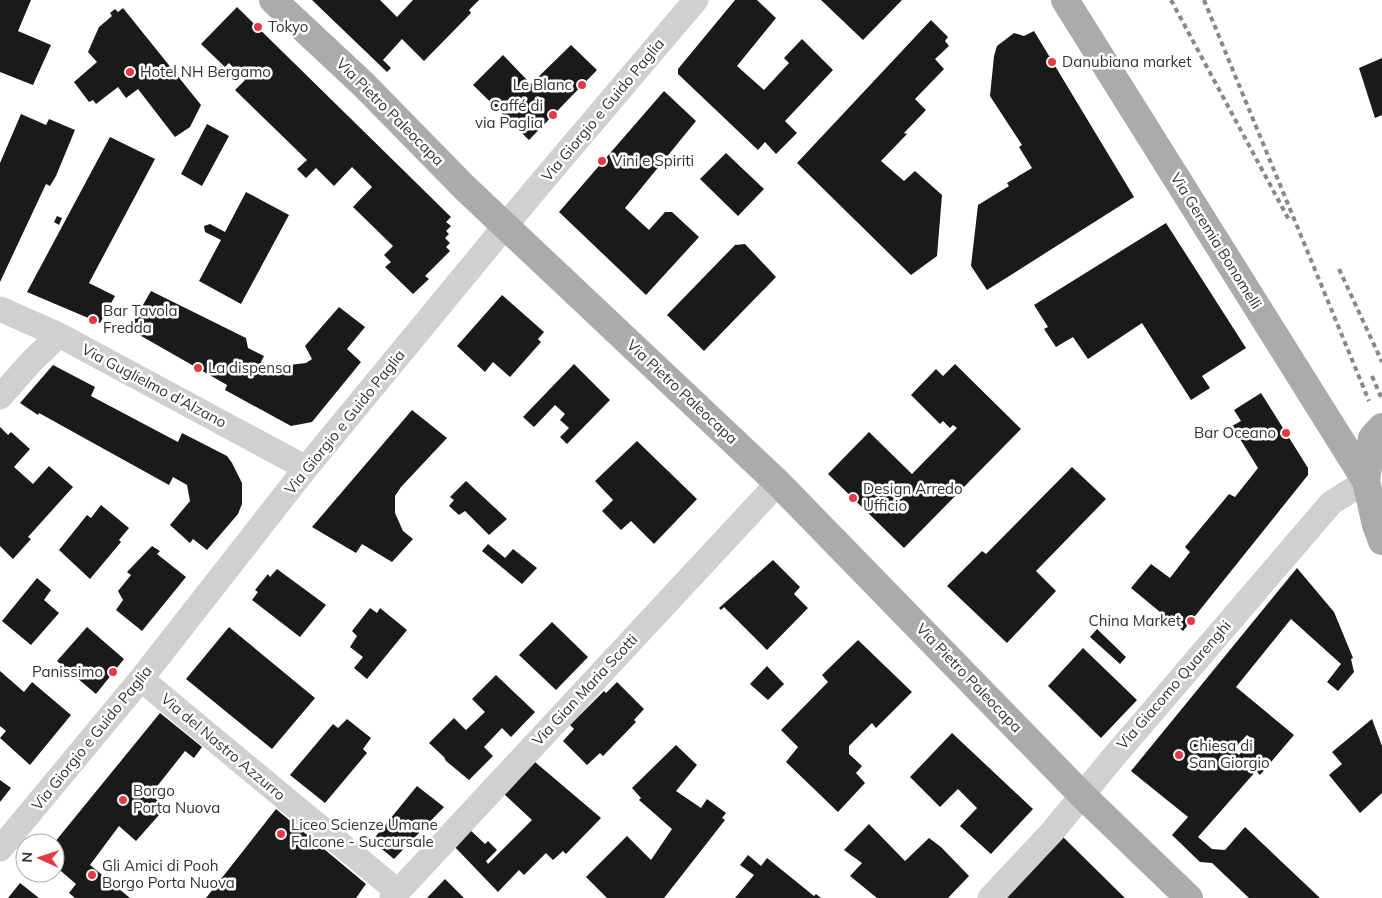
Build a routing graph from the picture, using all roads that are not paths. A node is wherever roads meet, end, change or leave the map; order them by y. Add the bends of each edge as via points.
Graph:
1 (273, 0) edge
2 (696, 0) edge
3 (1065, 0) edge
4 (506, 226) junction
5 (0, 309) edge
6 (59, 335) junction
7 (0, 397) edge
8 (1382, 427) edge
9 (306, 468) junction
10 (1374, 477) edge
11 (778, 483) junction
12 (1382, 541) edge
13 (141, 679) junction
14 (1082, 795) junction
15 (0, 850) edge
16 (395, 895) edge
17 (990, 898) edge
18 (1189, 898) edge

1 - 4 main road, Via Pietro Paleocapa
2 - 4 street, Via Giorgio e Guido Paglia
3 - 10 main road, Via Geremia Bonomelli
4 - 9 street, Via Giorgio e Guido Paglia
4 - 11 main road, Via Pietro Paleocapa
5 - 6 street, Via Guglielmo d'Alzano
6 - 7 street
6 - 9 street, Via Guglielmo d'Alzano
8 - 10 main road via 1372,438
9 - 13 street, Via Giorgio e Guido Paglia
10 - 12 main road via 1376,525
10 - 14 street, Via Giacomo Quarenghi via 1331,503
11 - 14 main road, Via Pietro Paleocapa
11 - 16 street, Via Gian Maria Scotti
13 - 15 street, Via Giorgio e Guido Paglia
13 - 16 street, Via del Nastro Azzurro
14 - 17 street, Via Giacomo Quarenghi
14 - 18 main road, Via Pietro Paleocapa

